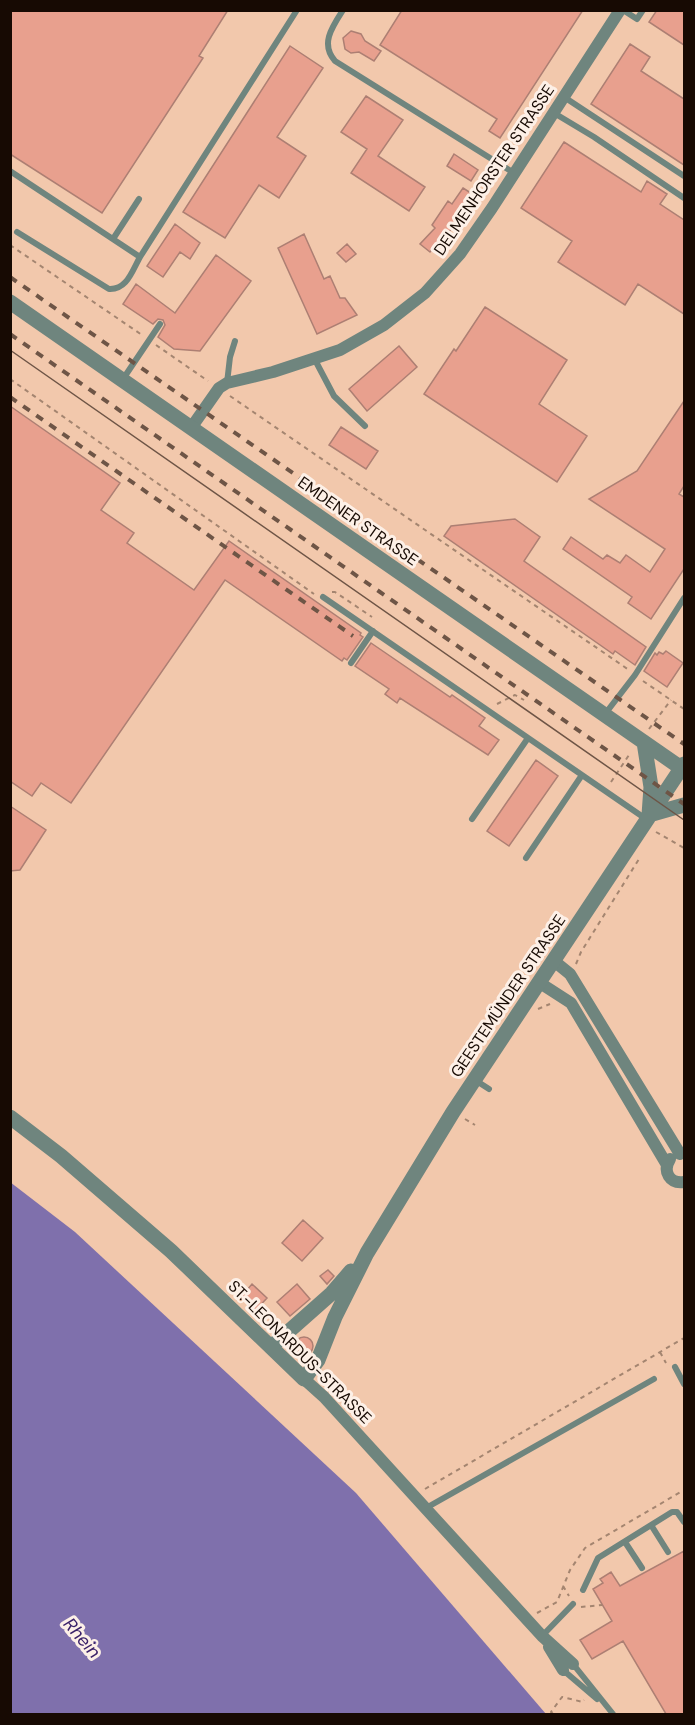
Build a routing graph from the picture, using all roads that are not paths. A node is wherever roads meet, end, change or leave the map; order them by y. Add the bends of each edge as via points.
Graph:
1 (297, 10) edge
2 (343, 10) edge
3 (622, 10) edge
4 (643, 10) edge
5 (564, 98) junction
6 (554, 113) junction
7 (10, 171) edge
8 (515, 173) junction
9 (684, 176) edge
10 (684, 198) edge
11 (139, 199) dead end
12 (16, 232) dead end
13 (113, 239) junction
14 (140, 257) junction
15 (10, 302) edge
16 (160, 324) dead end
17 (235, 341) dead end
18 (314, 358) junction
19 (122, 380) junction
20 (223, 386) junction
21 (364, 426) dead end
22 (192, 428) junction
23 (323, 597) dead end
24 (684, 598) edge
25 (373, 631) junction
26 (351, 663) dead end
27 (605, 715) junction
28 (528, 738) junction
29 (644, 742) junction
30 (683, 767) edge
31 (582, 776) junction
32 (684, 805) edge
33 (648, 817) junction
34 (472, 819) dead end
35 (526, 858) dead end
36 (554, 961) junction
37 (540, 983) junction
38 (474, 1079) junction
39 (489, 1089) dead end
40 (10, 1117) edge
41 (682, 1155) edge
42 (667, 1165) junction
43 (683, 1185) edge
44 (367, 1253) junction
45 (271, 1347) junction
46 (675, 1367) dead end
47 (304, 1379) junction
48 (654, 1379) dead end
49 (684, 1384) edge
50 (426, 1508) junction
51 (684, 1522) edge
52 (651, 1525) junction
53 (625, 1542) junction
54 (668, 1552) dead end
55 (642, 1568) dead end
56 (583, 1590) dead end
57 (573, 1604) dead end
58 (542, 1636) junction
59 (568, 1667) junction
60 (611, 1712) edge

1 - 14 lane
2 - 8 lane via 328,37 329,54 335,61
3 - 4 lane via 637,19
3 - 5 street, DELMENHORSTER STRASSE
5 - 6 street, DELMENHORSTER STRASSE
5 - 9 lane
6 - 8 street, DELMENHORSTER STRASSE
6 - 10 lane
7 - 13 lane
8 - 18 street, DELMENHORSTER STRASSE via 460,254 425,293 384,325 340,350
11 - 13 lane
12 - 14 lane via 109,289 125,283
13 - 14 lane
15 - 19 street, EMDENER STRASSE
16 - 19 lane
17 - 20 lane
18 - 20 street, DELMENHORSTER STRASSE
18 - 21 lane via 334,396
19 - 22 street, EMDENER STRASSE
20 - 22 street
22 - 27 street, EMDENER STRASSE
23 - 25 lane
24 - 27 lane
25 - 26 lane
25 - 28 lane
27 - 29 street, EMDENER STRASSE
28 - 31 lane
28 - 34 lane
29 - 30 street, EMDENER STRASSE
29 - 33 street via 651,787
30 - 33 street, GEESTEMÜNDER STRASSE
31 - 33 lane
31 - 35 lane
32 - 33 street
33 - 36 street, GEESTEMÜNDER STRASSE
36 - 37 street, GEESTEMÜNDER STRASSE
36 - 41 street via 570,974
37 - 38 street, GEESTEMÜNDER STRASSE
37 - 42 street via 572,1004
38 - 39 lane
38 - 44 street, GEESTEMÜNDER STRASSE
40 - 45 street, ST.-LEONARDUS-STRASSE via 171,1251
41 - 42 street via 672,1157
42 - 43 street via 669,1177
44 - 45 street, GEESTEMÜNDER STRASSE via 332,1293
44 - 47 street, GEESTEMÜNDER STRASSE via 318,1359
45 - 47 street, ST.-LEONARDUS-STRASSE
46 - 49 lane
47 - 50 street, ST.-LEONARDUS-STRASSE
48 - 50 lane
50 - 58 street, ST.-LEONARDUS-STRASSE
51 - 52 lane via 677,1512 672,1512
52 - 53 lane
52 - 54 lane
53 - 55 lane
53 - 56 lane via 598,1558
57 - 58 lane
58 - 59 street, ST.-LEONARDUS-STRASSE
59 - 60 lane
59 - 60 lane

